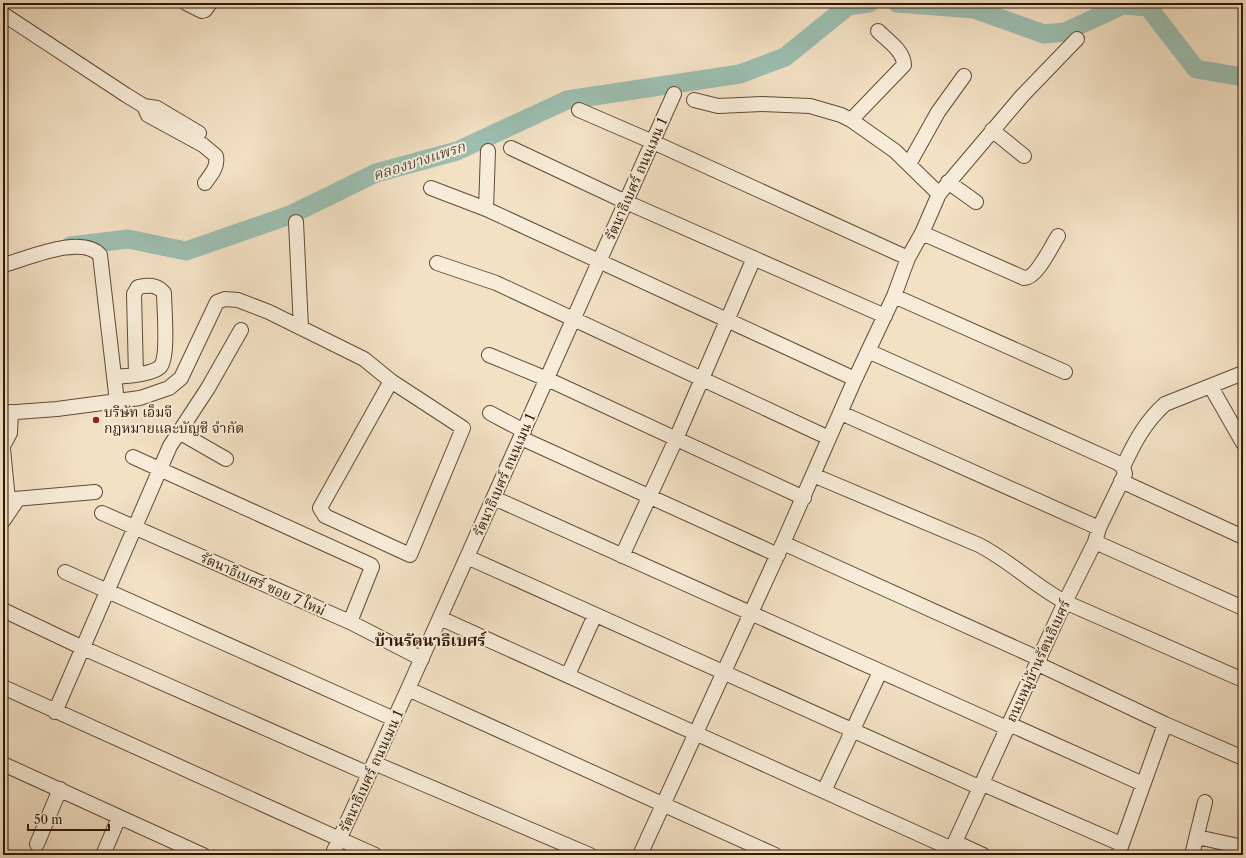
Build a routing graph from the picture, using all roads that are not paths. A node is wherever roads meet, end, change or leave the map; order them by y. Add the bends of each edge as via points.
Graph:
1 (186, 3) edge
2 (210, 3) edge
3 (3, 14) edge
4 (878, 31) dead end
5 (1077, 39) dead end
6 (964, 76) dead end
7 (674, 94) dead end
8 (694, 100) dead end
9 (144, 106) junction
10 (578, 110) dead end
11 (851, 120) junction
12 (992, 130) junction
13 (199, 133) dead end
14 (653, 142) junction
15 (511, 148) dead end
16 (488, 151) dead end
17 (1024, 156) dead end
18 (909, 164) junction
19 (948, 182) junction
20 (205, 183) dead end
21 (431, 188) dead end
22 (939, 194) junction
23 (626, 202) junction
24 (976, 202) dead end
25 (486, 209) junction
26 (296, 222) dead end
27 (922, 233) junction
28 (1058, 236) dead end
29 (754, 258) junction
30 (908, 258) junction
31 (600, 261) junction
32 (437, 263) dead end
33 (3, 265) edge
34 (894, 296) junction
35 (885, 316) junction
36 (573, 320) junction
37 (728, 320) junction
38 (301, 328) junction
39 (241, 330) dead end
40 (868, 351) junction
41 (489, 355) dead end
42 (1065, 372) dead end
43 (1243, 373) edge
44 (136, 375) junction
45 (114, 377) junction
46 (547, 379) junction
47 (702, 379) junction
48 (855, 379) junction
49 (391, 381) junction
50 (1211, 387) junction
51 (117, 402) junction
52 (7, 413) edge
53 (490, 413) dead end
54 (841, 413) junction
55 (179, 432) junction
56 (522, 434) junction
57 (676, 438) junction
58 (829, 438) junction
59 (1243, 443) edge
60 (3, 447) edge
61 (134, 457) dead end
62 (226, 459) dead end
63 (1123, 467) junction
64 (160, 470) junction
65 (814, 475) junction
66 (1121, 481) junction
67 (95, 492) dead end
68 (649, 496) junction
69 (494, 498) junction
70 (804, 498) junction
71 (10, 500) edge
72 (102, 513) dead end
73 (3, 521) edge
74 (134, 526) junction
75 (1099, 528) junction
76 (1243, 537) edge
77 (1095, 542) junction
78 (780, 549) junction
79 (622, 556) junction
80 (467, 557) junction
81 (66, 572) dead end
82 (108, 592) junction
83 (1065, 602) junction
84 (1243, 608) edge
85 (3, 610) edge
86 (751, 614) junction
87 (595, 615) junction
88 (440, 618) junction
89 (350, 622) junction
90 (83, 648) junction
91 (422, 660) junction
92 (1039, 662) junction
93 (880, 672) junction
94 (723, 673) junction
95 (568, 675) junction
96 (1243, 680) edge
97 (3, 688) edge
98 (408, 689) junction
99 (55, 712) junction
100 (394, 719) junction
101 (1165, 724) junction
102 (1008, 726) junction
103 (852, 731) junction
104 (696, 732) junction
105 (1243, 758) edge
106 (3, 764) edge
107 (372, 768) junction
108 (1143, 784) junction
109 (982, 786) junction
110 (60, 790) junction
111 (824, 790) junction
112 (1205, 802) dead end
113 (663, 804) junction
114 (119, 817) junction
115 (1197, 837) junction
116 (339, 840) junction
117 (37, 844) dead end
118 (1243, 847) edge
119 (952, 849) edge
120 (1120, 850) edge
121 (103, 855) edge
122 (203, 855) edge
123 (332, 855) edge
124 (375, 855) edge
125 (590, 855) edge
126 (640, 855) edge
127 (775, 855) edge
128 (983, 855) edge
129 (1192, 855) edge

1 - 2 street via 202,11
3 - 9 street
4 - 11 street via 901,54 904,65
5 - 12 street
6 - 18 street via 938,112
7 - 14 street, รัตนาธิเบศร์ ถนนเมน 1
8 - 11 street via 718,106 810,106
9 - 13 street via 157,108
9 - 20 street via 148,115 203,145 216,156 215,168
10 - 14 street
11 - 18 street
12 - 17 street
12 - 19 street
14 - 23 street, รัตนาธิเบศร์ ถนนเมน 1
14 - 30 street
15 - 23 street
16 - 25 street
18 - 22 street
19 - 22 street
19 - 24 street
21 - 25 street
22 - 27 street
23 - 29 street
23 - 31 street, รัตนาธิเบศร์ ถนนเมน 1
25 - 31 street
26 - 38 street
27 - 28 street via 1024,278 1032,277
27 - 30 street
29 - 35 street
29 - 37 street
30 - 34 street
31 - 36 street, รัตนาธิเบศร์ ถนนเมน 1
31 - 37 street
32 - 36 street via 496,283
33 - 45 street via 67,246 96,250 103,267
34 - 35 street
34 - 42 street
35 - 40 street
36 - 46 street, รัตนาธิเบศร์ ถนนเมน 1
36 - 47 street
37 - 47 street
37 - 48 street
38 - 49 street via 364,359
38 - 51 street via 244,303 225,299 217,302 181,378 169,388 140,398
39 - 55 street
40 - 48 street
40 - 63 street
41 - 46 street
43 - 50 street, ถนนหมู่บ้านรัตนธิเบศร์
44 - 44 street via 159,368 163,364 164,293 156,286 138,287 134,294
44 - 45 street
45 - 51 street
46 - 56 street, รัตนาธิเบศร์ ถนนเมน 1
46 - 57 street
47 - 57 street
47 - 58 street
48 - 54 street
49 - 49 street via 320,508 324,516 410,555 463,428
50 - 59 street
50 - 63 street, ถนนหมู่บ้านรัตนธิเบศร์ via 1176,399 1155,413 1138,435
51 - 52 street
52 - 60 street via 10,433
53 - 56 street
54 - 58 street
54 - 75 street
55 - 62 street
55 - 64 street
56 - 68 street
56 - 69 street, รัตนาธิเบศร์ ถนนเมน 1
57 - 68 street
57 - 70 street
58 - 65 street
60 - 71 street
61 - 64 street
63 - 66 street, ถนนหมู่บ้านรัตนธิเบศร์ via 1125,474
64 - 74 street
64 - 89 street via 371,565
65 - 70 street
65 - 83 street via 979,545 998,555
66 - 75 street, ถนนหมู่บ้านรัตนธิเบศร์
66 - 76 street
67 - 71 street
68 - 78 street
68 - 79 street
69 - 79 street
69 - 80 street, รัตนาธิเบศร์ ถนนเมน 1
70 - 78 street
71 - 73 street
72 - 74 street, รัตนาธิเบศร์ ซอย 7 ใหม่
74 - 82 street
74 - 89 street, รัตนาธิเบศร์ ซอย 7 ใหม่
75 - 77 street, ถนนหมู่บ้านรัตนธิเบศร์
77 - 83 street, ถนนหมู่บ้านรัตนธิเบศร์
77 - 84 street
78 - 86 street
78 - 92 street
79 - 86 street
80 - 87 street
80 - 88 street, รัตนาธิเบศร์ ถนนเมน 1
81 - 82 street
82 - 90 street
82 - 100 street
83 - 92 street, ถนนหมู่บ้านรัตนธิเบศร์
83 - 96 street
85 - 90 street
86 - 93 street
86 - 94 street
87 - 94 street
87 - 95 street
88 - 91 street, รัตนาธิเบศร์ ถนนเมน 1
88 - 95 street
89 - 91 street, รัตนาธิเบศร์ ซอย 7 ใหม่
90 - 99 street
90 - 107 street
91 - 98 street, รัตนาธิเบศร์ ถนนเมน 1
92 - 101 street
92 - 102 street, ถนนหมู่บ้านรัตนธิเบศร์
93 - 102 street
93 - 103 street
94 - 103 street
94 - 104 street
95 - 104 street
97 - 99 street
98 - 100 street, รัตนาธิเบศร์ ถนนเมน 1
98 - 113 street
99 - 116 street
100 - 107 street, รัตนาธิเบศร์ ถนนเมน 1
101 - 105 street
101 - 108 street
102 - 108 street
102 - 109 street, ถนนหมู่บ้านรัตนธิเบศร์
103 - 109 street
103 - 111 street
104 - 111 street
104 - 113 street
106 - 110 street
107 - 116 street, รัตนาธิเบศร์ ถนนเมน 1
107 - 125 street
108 - 120 street
109 - 119 street, ถนนหมู่บ้านรัตนธิเบศร์
109 - 120 street
110 - 114 street
110 - 117 street
111 - 119 street
112 - 115 street
113 - 126 street
113 - 127 street
114 - 121 street
114 - 122 street
115 - 118 street
115 - 129 street
116 - 123 street, รัตนาธิเบศร์ ถนนเมน 1
116 - 124 street
119 - 128 street

